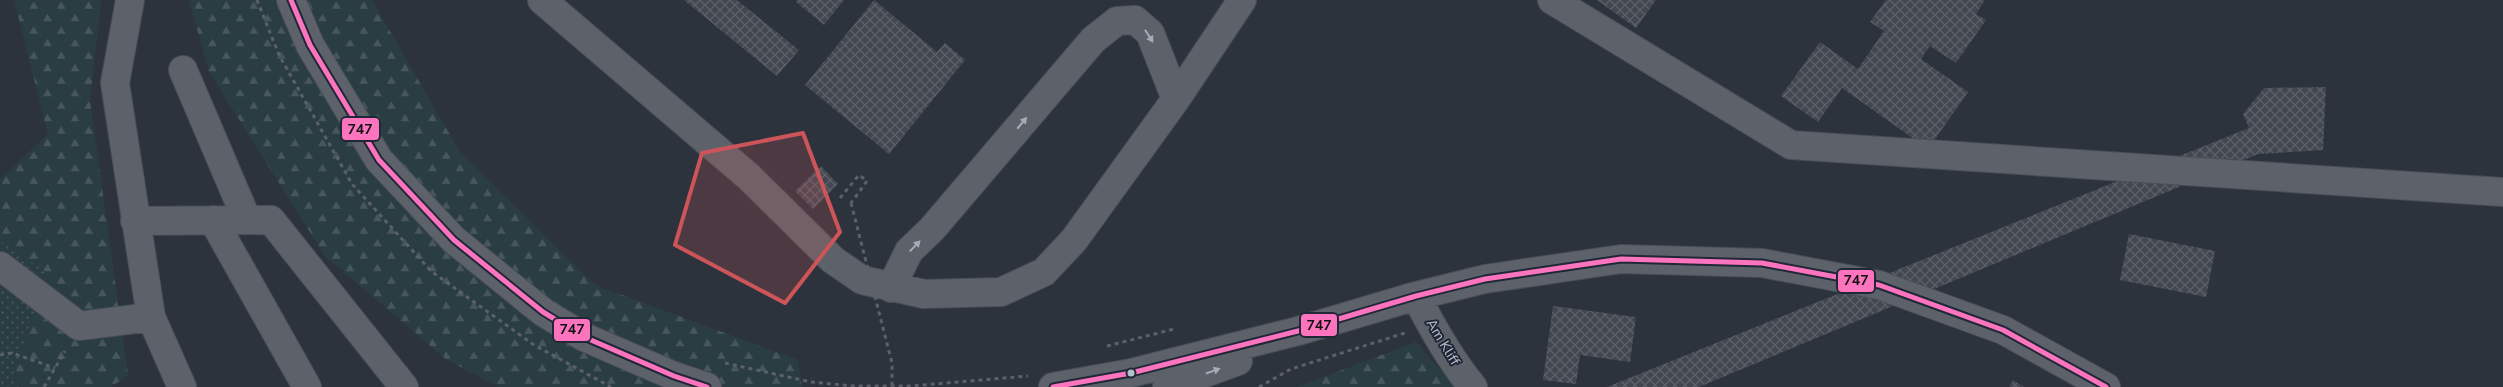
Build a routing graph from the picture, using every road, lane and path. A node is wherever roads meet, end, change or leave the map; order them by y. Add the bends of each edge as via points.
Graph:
1 (130, 0) edge
2 (291, 0) edge
3 (542, 0) edge
4 (1242, 0) edge
5 (1552, 0) edge
6 (184, 70) dead end
7 (1176, 99) junction
8 (2503, 192) edge
9 (840, 198) dead end
10 (213, 220) junction
11 (247, 220) junction
12 (135, 221) junction
13 (0, 266) edge
14 (891, 288) junction
15 (1416, 296) junction
16 (151, 317) junction
17 (1431, 325) junction
18 (1174, 329) dead end
19 (1298, 331) junction
20 (1099, 348) dead end
21 (0, 355) edge
22 (718, 361) dead end
23 (1043, 381) edge
24 (44, 387) edge
25 (182, 387) edge
26 (307, 387) edge
27 (404, 387) edge
28 (707, 387) edge
29 (892, 387) edge
30 (1167, 387) edge
31 (1258, 387) edge
32 (1473, 387) edge
33 (2106, 387) edge

1 - 12 street via 116,83
2 - 28 street via 310,46 379,160 454,240 543,312 584,337
3 - 14 street via 749,177 833,260 862,280
4 - 7 street
5 - 8 street via 1791,145
6 - 11 street
7 - 14 street via 1074,240 1044,272 1001,292 924,294
14 -> 7 street via 909,251 932,229 1093,40 1118,21 1135,20 1150,33
9 - 29 path, bridge via 859,175 867,181 851,203 892,363
10 - 11 street
10 - 12 street
10 - 26 street
11 - 27 street via 271,220
12 - 16 street
13 - 16 street via 79,326
15 - 17 street, Am Kliff
15 - 19 street
15 - 33 street via 1485,279 1621,258 1762,263 1879,285 2003,330
16 - 25 street
17 - 31 path via 1291,369
17 - 32 street, Am Kliff
18 - 20 path
19 - 23 street via 1131,372
30 -> 19 street via 1231,365
21 - 24 path via 12,353 55,368
22 - 23 path via 811,382 853,386

